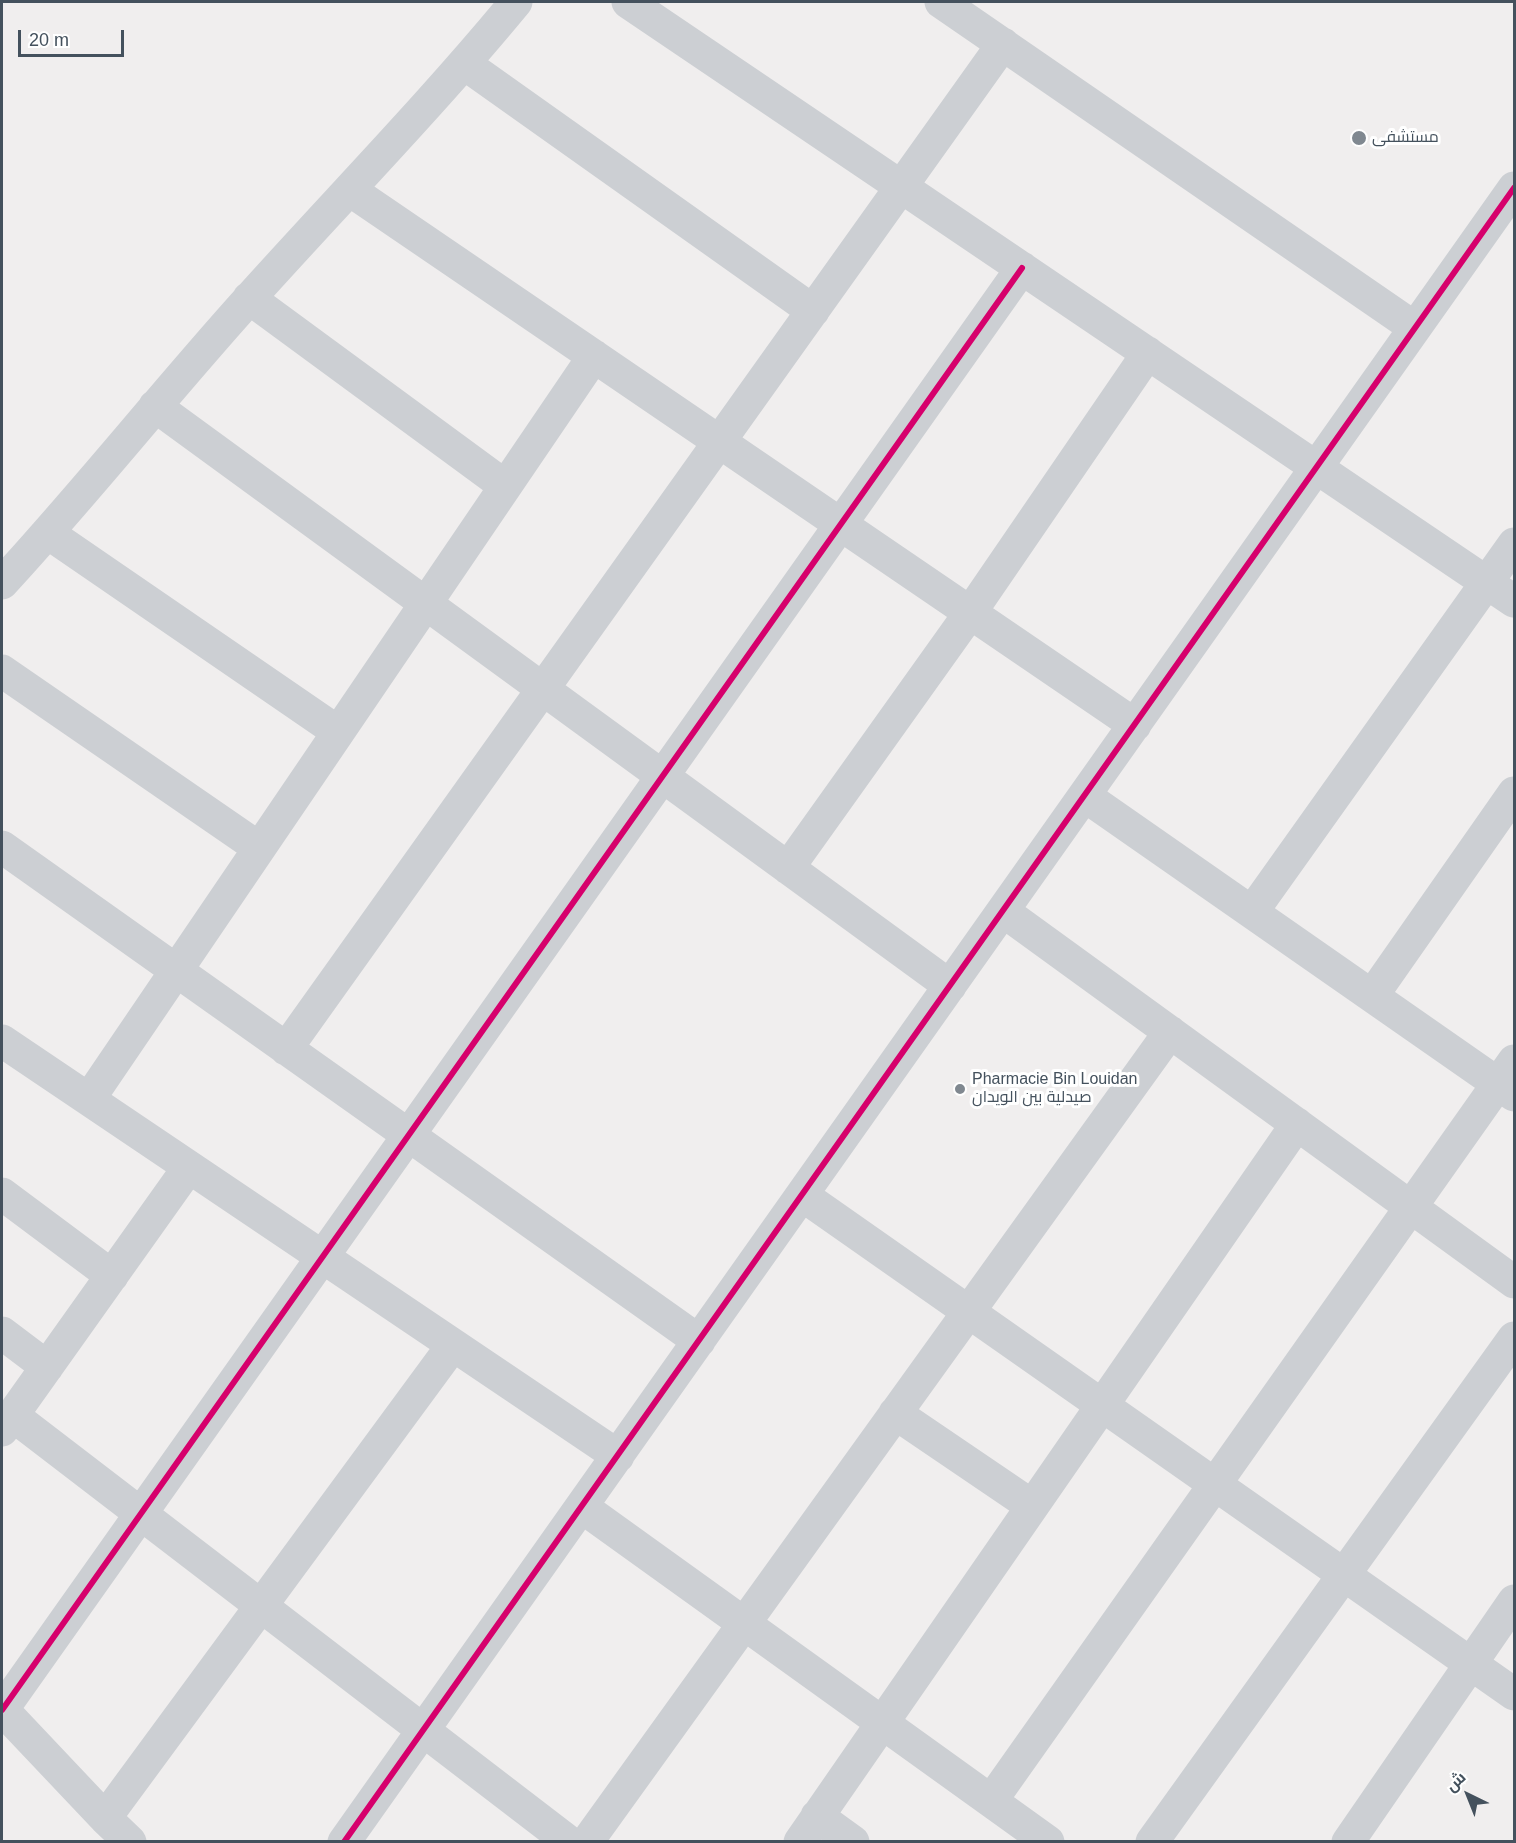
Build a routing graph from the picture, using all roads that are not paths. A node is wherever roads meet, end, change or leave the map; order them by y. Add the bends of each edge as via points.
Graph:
1 (516, 2) edge
2 (628, 2) edge
3 (941, 2) edge
4 (1003, 44) junction
5 (465, 64) junction
6 (902, 187) junction
7 (1515, 188) edge
8 (350, 190) junction
9 (1022, 268) junction
10 (249, 298) junction
11 (813, 311) junction
12 (1415, 328) junction
13 (1148, 353) junction
14 (594, 356) junction
15 (154, 406) junction
16 (719, 442) junction
17 (1317, 467) junction
18 (506, 486) junction
19 (841, 525) junction
20 (48, 533) junction
21 (1515, 544) edge
22 (1487, 582) junction
23 (2, 583) edge
24 (1515, 601) edge
25 (426, 604) junction
26 (969, 613) junction
27 (2, 671) edge
28 (543, 689) junction
29 (1135, 725) junction
30 (338, 732) junction
31 (663, 776) junction
32 (1515, 793) edge
33 (1084, 796) junction
34 (2, 847) edge
35 (259, 848) junction
36 (788, 868) junction
37 (1003, 911) junction
38 (1252, 912) junction
39 (176, 971) junction
40 (950, 986) junction
41 (1372, 996) junction
42 (1170, 1032) junction
43 (2, 1041) edge
44 (286, 1049) junction
45 (1509, 1080) edge
46 (88, 1099) junction
47 (1297, 1124) junction
48 (408, 1135) junction
49 (189, 1167) junction
50 (2, 1194) edge
51 (802, 1195) junction
52 (1411, 1207) junction
53 (322, 1257) junction
54 (112, 1276) junction
55 (1515, 1282) edge
56 (968, 1312) junction
57 (2, 1333) edge
58 (1515, 1338) edge
59 (699, 1341) junction
60 (453, 1345) junction
61 (47, 1366) junction
62 (1102, 1406) junction
63 (895, 1413) junction
64 (7, 1423) edge
65 (618, 1456) junction
66 (1215, 1484) junction
67 (1032, 1506) junction
68 (582, 1507) junction
69 (141, 1514) junction
70 (1344, 1574) junction
71 (1515, 1601) edge
72 (261, 1606) junction
73 (744, 1623) junction
74 (1471, 1664) junction
75 (1515, 1694) edge
76 (2, 1709) edge
77 (882, 1722) junction
78 (423, 1730) junction
79 (992, 1801) junction
80 (105, 1818) junction
81 (809, 1829) edge
82 (130, 1842) edge
83 (344, 1842) edge
84 (569, 1842) edge
85 (586, 1842) edge
86 (853, 1842) edge
87 (1048, 1842) edge
88 (1152, 1842) edge
89 (1348, 1842) edge

1 - 5 street
2 - 6 street
3 - 4 street
4 - 6 street
4 - 12 street
5 - 8 street
5 - 11 street
6 - 9 street
6 - 11 street
7 - 12 street
8 - 10 street
8 - 14 street
9 - 13 street
9 - 19 street
10 - 15 street
10 - 18 street
11 - 16 street
12 - 17 street
13 - 17 street
13 - 26 street
14 - 16 street
14 - 18 street
15 - 20 street
15 - 25 street
16 - 19 street
16 - 28 street
17 - 22 street
17 - 29 street
18 - 25 street
19 - 26 street
19 - 31 street
20 - 23 street
20 - 30 street
21 - 22 street
22 - 24 street
22 - 38 street
25 - 28 street
25 - 30 street
26 - 29 street
26 - 36 street
27 - 35 street
28 - 31 street
28 - 44 street
29 - 33 street
30 - 35 street
31 - 36 street
31 - 48 street
32 - 41 street
33 - 37 street
33 - 38 street
34 - 39 street
35 - 39 street
36 - 40 street
37 - 40 street
37 - 42 street
38 - 41 street
39 - 44 street
39 - 46 street
40 - 51 street
41 - 45 street
42 - 47 street
42 - 56 street
43 - 46 street
44 - 48 street
45 - 52 street
46 - 49 street
47 - 52 street
47 - 62 street
48 - 53 street
48 - 59 street
49 - 53 street
49 - 54 street
50 - 54 street
51 - 56 street
51 - 59 street
52 - 55 street
52 - 66 street
53 - 60 street
53 - 69 street
54 - 61 street
56 - 62 street
56 - 63 street
57 - 61 street
58 - 70 street
59 - 65 street
60 - 65 street
60 - 72 street
61 - 64 street
62 - 66 street
62 - 67 street
63 - 67 street
63 - 73 street
64 - 69 street
65 - 68 street
66 - 70 street
66 - 79 street
67 - 77 street
68 - 73 street
68 - 78 street
69 - 72 street
69 - 76 street
70 - 74 street
70 - 88 street
71 - 74 street
72 - 78 street
72 - 80 street
73 - 77 street
73 - 85 street
74 - 75 street
74 - 89 street
76 - 80 street
77 - 79 street
77 - 81 street
78 - 83 street
78 - 84 street
79 - 87 street
80 - 82 street
81 - 86 street

